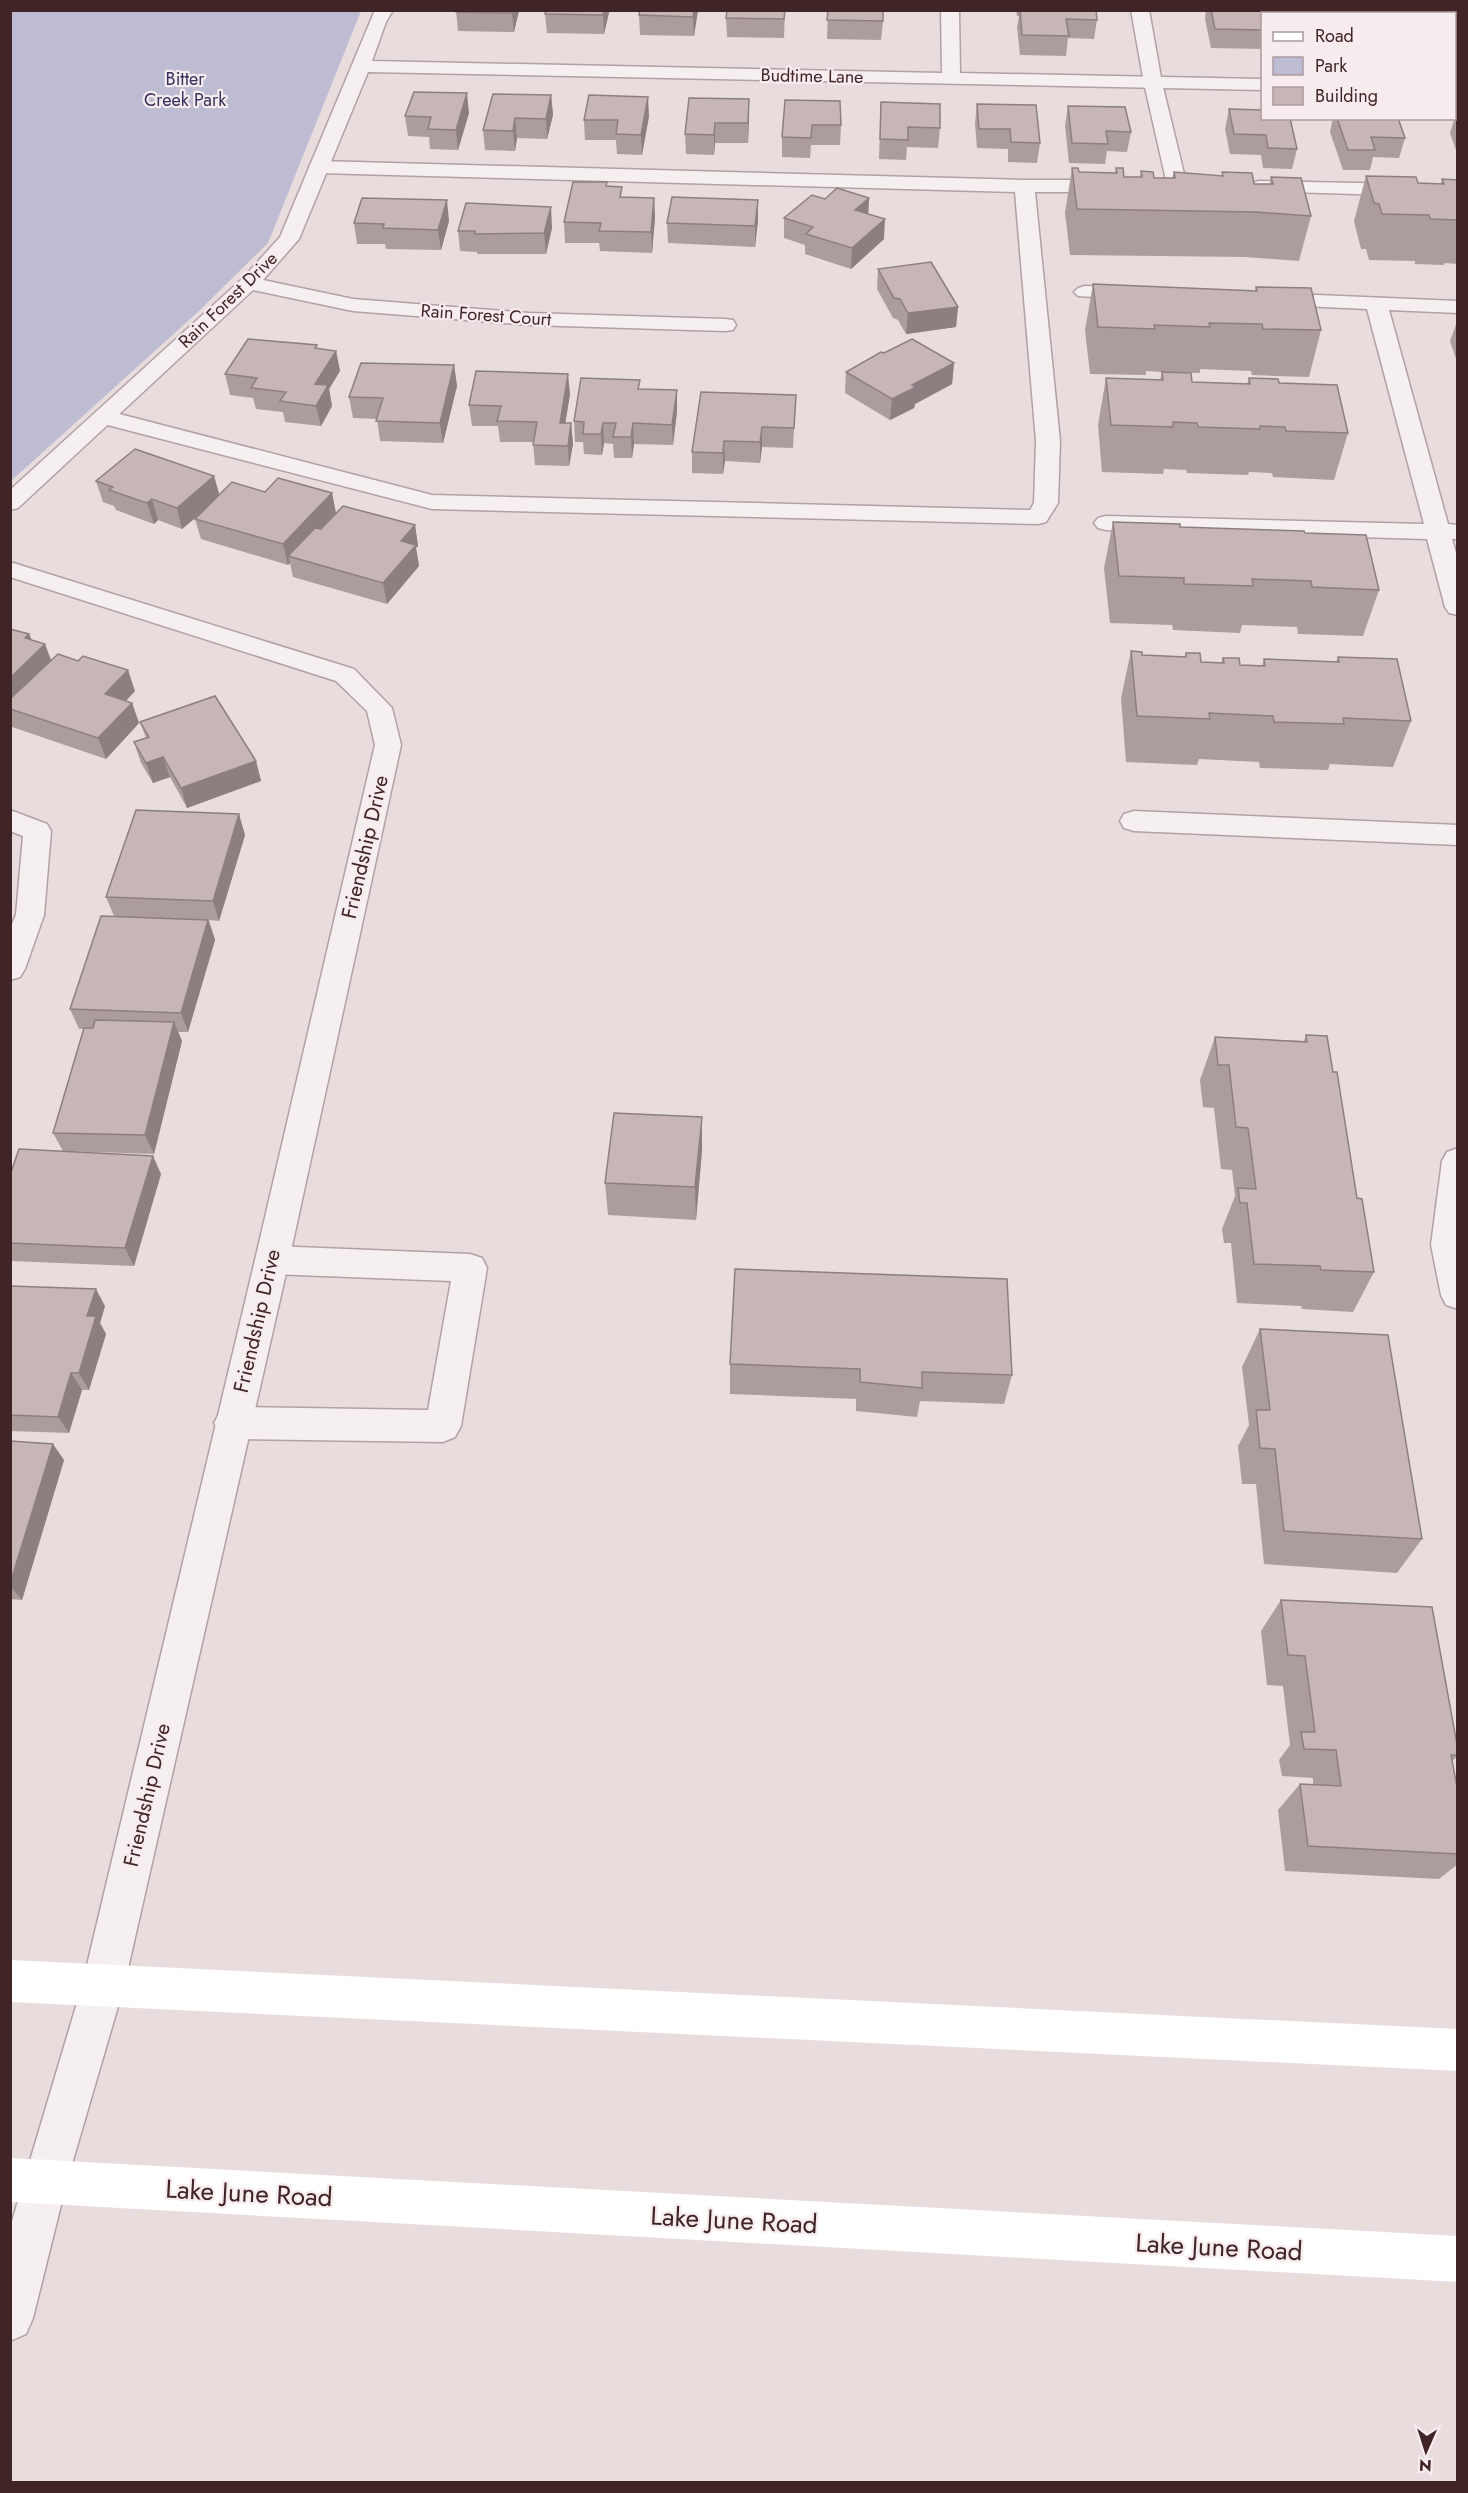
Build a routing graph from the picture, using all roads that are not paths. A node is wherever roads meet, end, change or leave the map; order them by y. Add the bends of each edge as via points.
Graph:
1 (384, 10) edge
2 (950, 10) edge
3 (1140, 10) edge
4 (361, 66) junction
5 (951, 79) junction
6 (1154, 83) junction
7 (1261, 85) edge
8 (319, 167) junction
9 (1024, 186) junction
10 (1177, 186) junction
11 (1200, 186) edge
12 (1235, 187) edge
13 (1458, 190) edge
14 (249, 283) junction
15 (1085, 292) dead end
16 (1155, 294) edge
17 (1248, 298) edge
18 (1376, 303) junction
19 (1458, 307) edge
20 (725, 325) dead end
21 (104, 417) junction
22 (10, 503) edge
23 (1106, 523) dead end
24 (1447, 532) edge
25 (10, 569) edge
26 (1458, 607) edge
27 (10, 820) edge
28 (1134, 821) dead end
29 (1458, 834) edge
30 (10, 969) edge
31 (1458, 1161) edge
32 (1452, 1246) edge
33 (272, 1260) junction
34 (1458, 1295) edge
35 (232, 1423) junction
36 (10, 1981) edge
37 (103, 1986) junction
38 (1458, 2050) edge
39 (28, 2180) edge
40 (1458, 2259) edge
41 (10, 2318) edge

1 - 4 street, Rain Forest Drive
2 - 5 street
3 - 6 street
4 - 5 street, Budtime Lane
4 - 8 street, Rain Forest Drive
5 - 6 street, Budtime Lane
6 - 7 street, Budtime Lane
6 - 10 street
8 - 9 street
8 - 14 street, Rain Forest Drive via 288,239
9 - 10 street
9 - 21 street via 1048,441 1046,502 1038,517 432,502
10 - 11 street
12 - 13 street
14 - 20 street, Rain Forest Court via 353,305 529,319
14 - 21 street, Rain Forest Drive
15 - 16 street
17 - 18 street
18 - 19 street
18 - 24 street
21 - 22 street, Rain Forest Drive
23 - 24 street
24 - 26 street
25 - 33 street, Friendship Drive via 345,675 379,708 388,745
27 - 30 street via 37,831 30,915
28 - 29 street
31 - 32 street
32 - 34 street
33 - 35 street, Friendship Drive
33 - 35 street via 470,1268 443,1426
35 - 37 street, Friendship Drive
36 - 37 main road
37 - 38 main road
37 - 39 street, Friendship Drive
39 - 40 main road, Lake June Road
39 - 41 street, Friendship Drive

